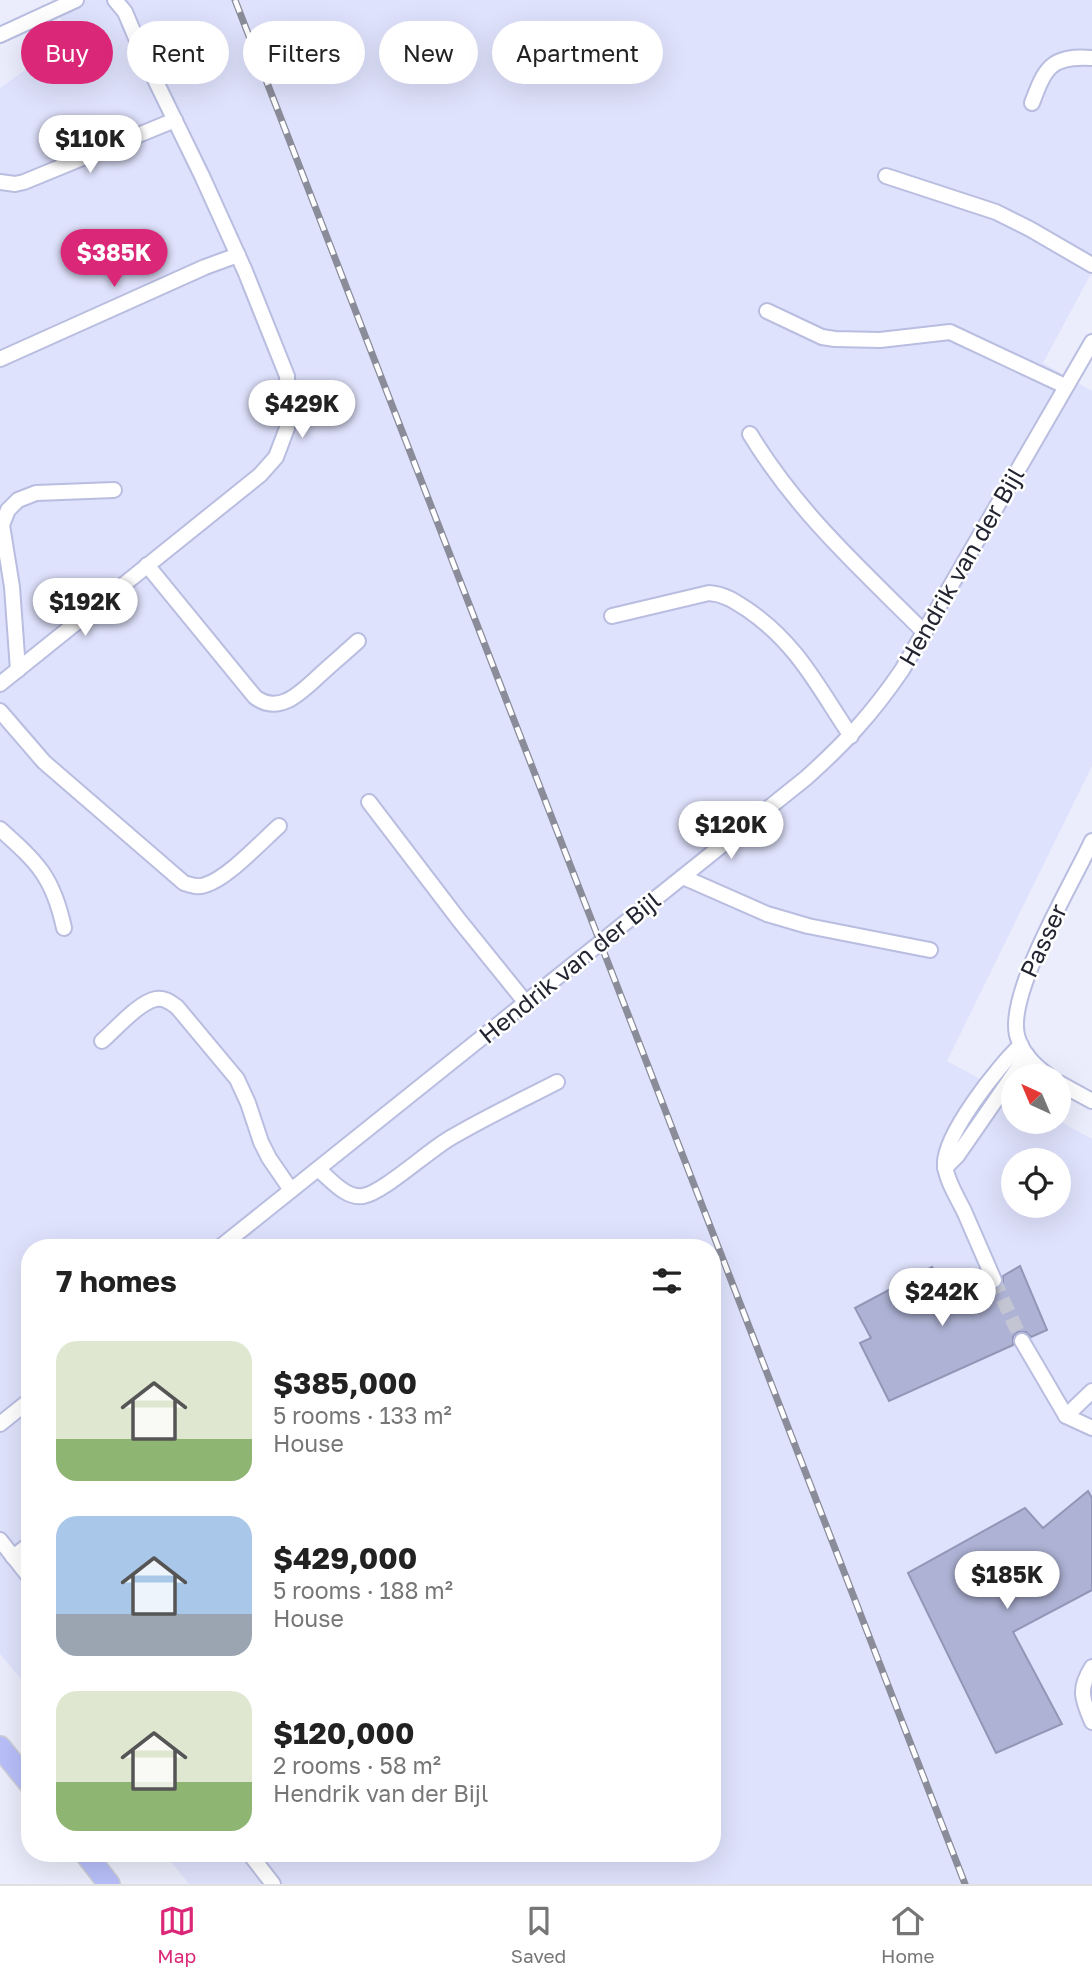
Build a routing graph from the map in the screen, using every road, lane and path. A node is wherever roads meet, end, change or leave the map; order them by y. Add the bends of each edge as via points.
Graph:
1 (76, 0) edge
2 (115, 0) edge
3 (0, 35) edge
4 (1092, 58) edge
5 (1032, 103) dead end
6 (175, 120) junction
7 (886, 176) dead end
8 (0, 182) edge
9 (238, 255) junction
10 (1092, 265) edge
11 (767, 311) dead end
12 (1092, 342) edge
13 (0, 359) edge
14 (1065, 386) junction
15 (750, 434) dead end
16 (114, 490) dead end
17 (147, 565) junction
18 (612, 616) dead end
19 (925, 633) junction
20 (358, 641) dead end
21 (18, 670) junction
22 (0, 684) edge
23 (0, 711) edge
24 (851, 736) junction
25 (369, 802) dead end
26 (279, 826) dead end
27 (0, 829) edge
28 (1092, 841) edge
29 (683, 877) junction
30 (64, 928) dead end
31 (930, 950) dead end
32 (526, 1003) junction
33 (102, 1041) dead end
34 (1024, 1050) junction
35 (1037, 1064) edge
36 (557, 1082) dead end
37 (1071, 1090) edge
38 (1092, 1101) edge
39 (318, 1169) junction
40 (291, 1190) junction
41 (230, 1239) edge
42 (994, 1280) tunnel mouth
43 (1022, 1341) tunnel mouth
44 (1092, 1391) edge
45 (21, 1407) edge
46 (1066, 1416) junction
47 (0, 1424) edge
48 (1092, 1428) edge
49 (0, 1540) edge
50 (21, 1551) edge
51 (13, 1557) junction
52 (21, 1567) edge
53 (1092, 1667) edge
54 (1092, 1721) edge
55 (0, 1748) edge
56 (21, 1773) edge
57 (92, 1862) edge
58 (256, 1862) edge
59 (109, 1884) edge
60 (273, 1884) edge

1 - 3 street
2 - 6 street via 125,12
4 - 5 street via 1059,60 1042,76
6 - 8 street via 24,182
6 - 9 street
7 - 10 street via 996,212
9 - 13 street
9 - 17 street via 287,376 288,428 267,469
11 - 14 street via 835,339 880,340 950,332
12 - 14 street, Hendrik van der Bijl
14 - 19 street, Hendrik van der Bijl
15 - 19 street via 793,498
16 - 21 street via 36,493 8,510 2,525
17 - 20 street via 263,703 294,698
17 - 21 street
18 - 24 street via 709,593 730,598 781,635
19 - 24 street, Hendrik van der Bijl via 880,702
21 - 22 street
23 - 26 street via 44,762 184,883 207,885
24 - 29 street, Hendrik van der Bijl
25 - 32 street
27 - 30 street via 51,883
28 - 34 street, Passer via 1024,981 1016,1014 1017,1037
29 - 31 street via 768,915
29 - 32 street, Hendrik van der Bijl
32 - 39 street, Hendrik van der Bijl
33 - 40 street via 154,999 166,999 177,1007 237,1080 261,1142
34 - 35 street
34 - 42 street via 946,1167
36 - 39 street via 451,1137 364,1196 343,1190
37 - 38 street
39 - 40 street, Hendrik van der Bijl
40 - 41 street, Hendrik van der Bijl
43 - 46 street
44 - 46 street
45 - 47 street
46 - 48 street
49 - 51 street
50 - 51 street
51 - 52 street
53 - 54 street via 1083,1681 1083,1702
55 - 56 highway
57 - 59 highway
58 - 60 street

